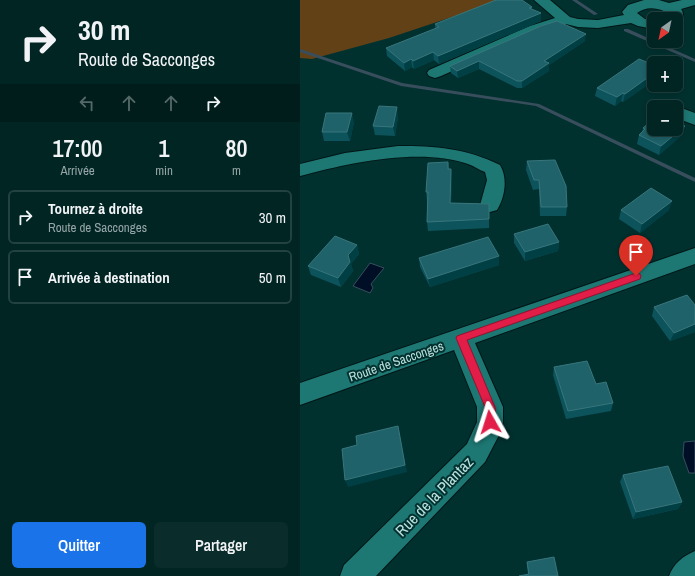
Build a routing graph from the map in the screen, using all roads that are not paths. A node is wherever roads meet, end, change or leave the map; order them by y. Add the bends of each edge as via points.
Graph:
1 (541, 0) edge
2 (695, 0) edge
3 (671, 12) edge
4 (675, 12) edge
5 (632, 18) junction
6 (565, 20) junction
7 (647, 24) edge
8 (435, 73) dead end
9 (683, 115) edge
10 (695, 120) edge
11 (300, 170) edge
12 (490, 205) edge
13 (695, 256) edge
14 (461, 338) junction
15 (300, 394) edge
16 (695, 566) edge
17 (355, 576) edge
18 (684, 576) edge

1 - 6 street
2 - 4 street
3 - 5 street via 655,3 639,3 629,12
5 - 6 street via 598,24
5 - 7 street
6 - 8 street via 535,29
9 - 10 street
11 - 12 street via 353,157 416,152 463,156 482,162 493,169 496,180
13 - 14 street, Route de Sacconges
14 - 15 street, Route de Sacconges
14 - 17 street, Rue de la Plantaz via 490,407 490,422 485,437 476,453
16 - 18 street

